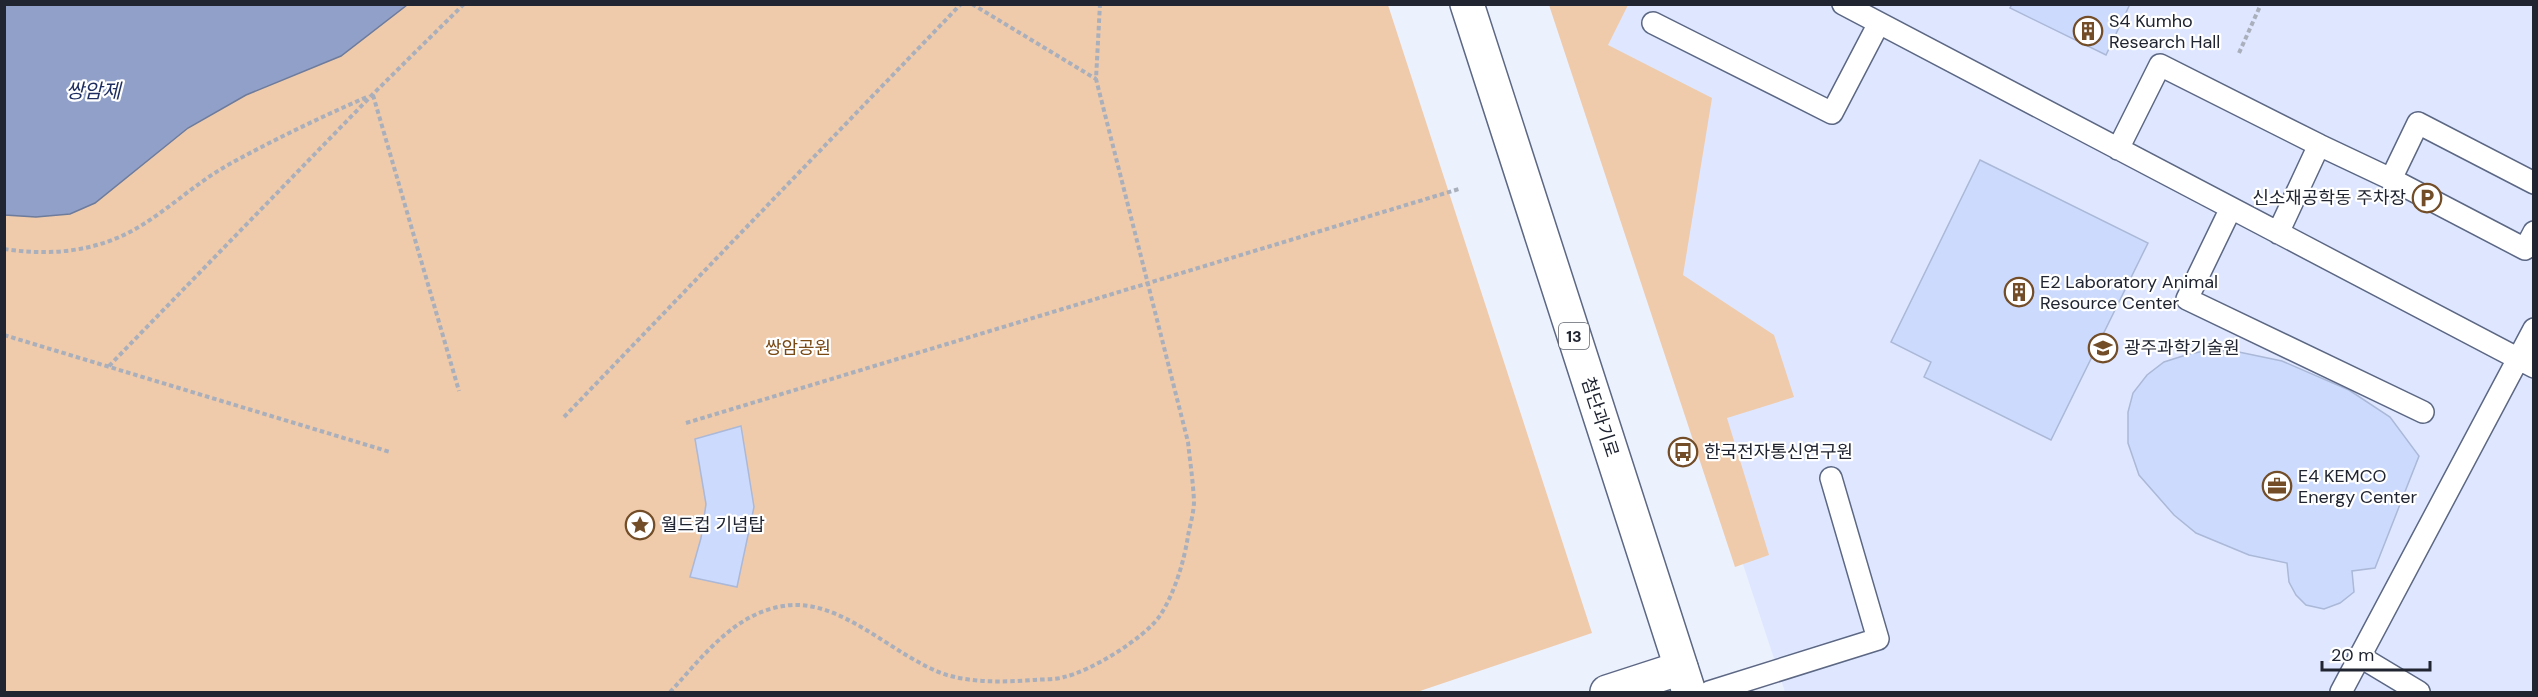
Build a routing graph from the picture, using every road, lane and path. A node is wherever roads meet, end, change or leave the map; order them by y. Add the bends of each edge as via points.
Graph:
1 (464, 4) edge
2 (961, 4) edge
3 (972, 4) edge
4 (1100, 4) edge
5 (1467, 4) edge
6 (2261, 4) edge
7 (1845, 5) edge
8 (1653, 23) dead end
9 (1879, 23) junction
10 (2239, 53) dead end
11 (1096, 79) junction
12 (373, 94) junction
13 (2319, 146) junction
14 (2118, 149) junction
15 (2391, 179) junction
16 (2534, 183) edge
17 (1459, 189) dead end
18 (2231, 208) junction
19 (2534, 232) edge
20 (2278, 233) junction
21 (4, 249) edge
22 (1148, 283) junction
23 (2534, 329) edge
24 (4, 335) edge
25 (2526, 363) edge
26 (109, 366) junction
27 (459, 391) dead end
28 (2423, 412) dead end
29 (564, 417) dead end
30 (686, 423) dead end
31 (390, 452) dead end
32 (1830, 477) dead end
33 (2359, 656) junction
34 (1685, 680) edge
35 (670, 693) edge
36 (1607, 693) edge
37 (1709, 693) edge
38 (2341, 693) edge
39 (2419, 693) edge

1 - 12 path
2 - 29 path
3 - 11 path
4 - 11 path
5 - 34 main road, 첨단과기로 / 13
6 - 10 path
7 - 9 lane
8 - 9 lane via 1832,113
9 - 14 lane
11 - 22 path
12 - 21 path via 292,130 224,168 137,228 116,238 87,249 58,253
12 - 26 path
12 - 27 path
13 - 14 lane via 2160,65
13 - 15 lane
13 - 20 lane
14 - 18 lane
15 - 16 lane via 2418,123
15 - 19 lane via 2524,249
17 - 22 path
18 - 20 lane
18 - 28 lane via 2187,299
20 - 25 lane
22 - 30 path
22 - 35 path via 1188,442 1194,502 1184,564 1158,617 1117,654 1064,677 977,681 924,666 825,610 783,606 744,620 724,634
23 - 25 lane
24 - 26 path
25 - 33 lane
26 - 31 path
32 - 37 lane via 1878,639
33 - 38 lane
33 - 39 lane
34 - 36 main road

